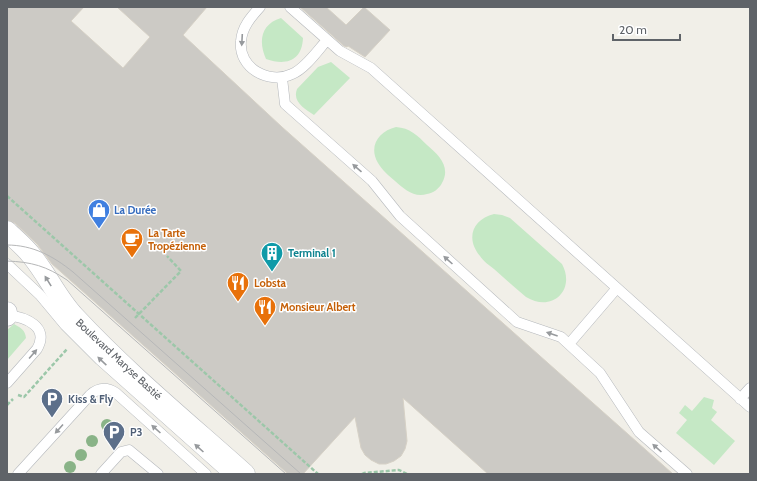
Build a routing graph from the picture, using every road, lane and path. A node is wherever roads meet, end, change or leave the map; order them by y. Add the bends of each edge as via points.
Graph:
1 (260, 7) edge
2 (290, 7) edge
3 (327, 40) junction
4 (282, 78) junction
5 (7, 196) edge
6 (7, 231) edge
7 (167, 256) dead end
8 (7, 264) edge
9 (617, 288) junction
10 (7, 312) edge
11 (139, 314) junction
12 (7, 315) edge
13 (135, 318) dead end
14 (569, 344) junction
15 (68, 347) dead end
16 (7, 383) edge
17 (750, 388) edge
18 (740, 399) junction
19 (7, 405) edge
20 (750, 407) edge
21 (189, 459) junction
22 (18, 474) edge
23 (101, 474) edge
24 (158, 474) edge
25 (197, 474) edge
26 (206, 474) edge
27 (228, 474) edge
28 (245, 474) edge
29 (318, 474) edge
30 (362, 474) edge
31 (407, 474) edge
32 (687, 474) edge

1 -> 4 lane via 243,30 240,42 243,54 249,65 258,73
2 - 3 lane
3 - 4 lane via 303,66
3 - 9 lane via 371,68
14 -> 4 lane via 561,337 517,322 400,216 372,181 285,104
5 - 11 path
28 -> 6 street, Boulevard Maryse Bastié via 120,362 73,316 32,255
7 - 11 path via 181,271
27 -> 8 lane via 100,360 40,295
9 - 14 lane
9 - 18 lane
10 - 12 street
11 - 13 path
11 - 29 path
16 -> 12 lane via 41,343 39,331 34,324 18,316
32 -> 14 lane via 639,432 600,373
15 - 19 path via 24,397 16,395
17 - 18 lane
18 - 20 lane
21 -> 22 lane via 116,393 101,388 90,395
21 - 25 lane
21 - 26 lane
23 - 24 lane via 121,452 129,450
30 - 31 path via 399,470

